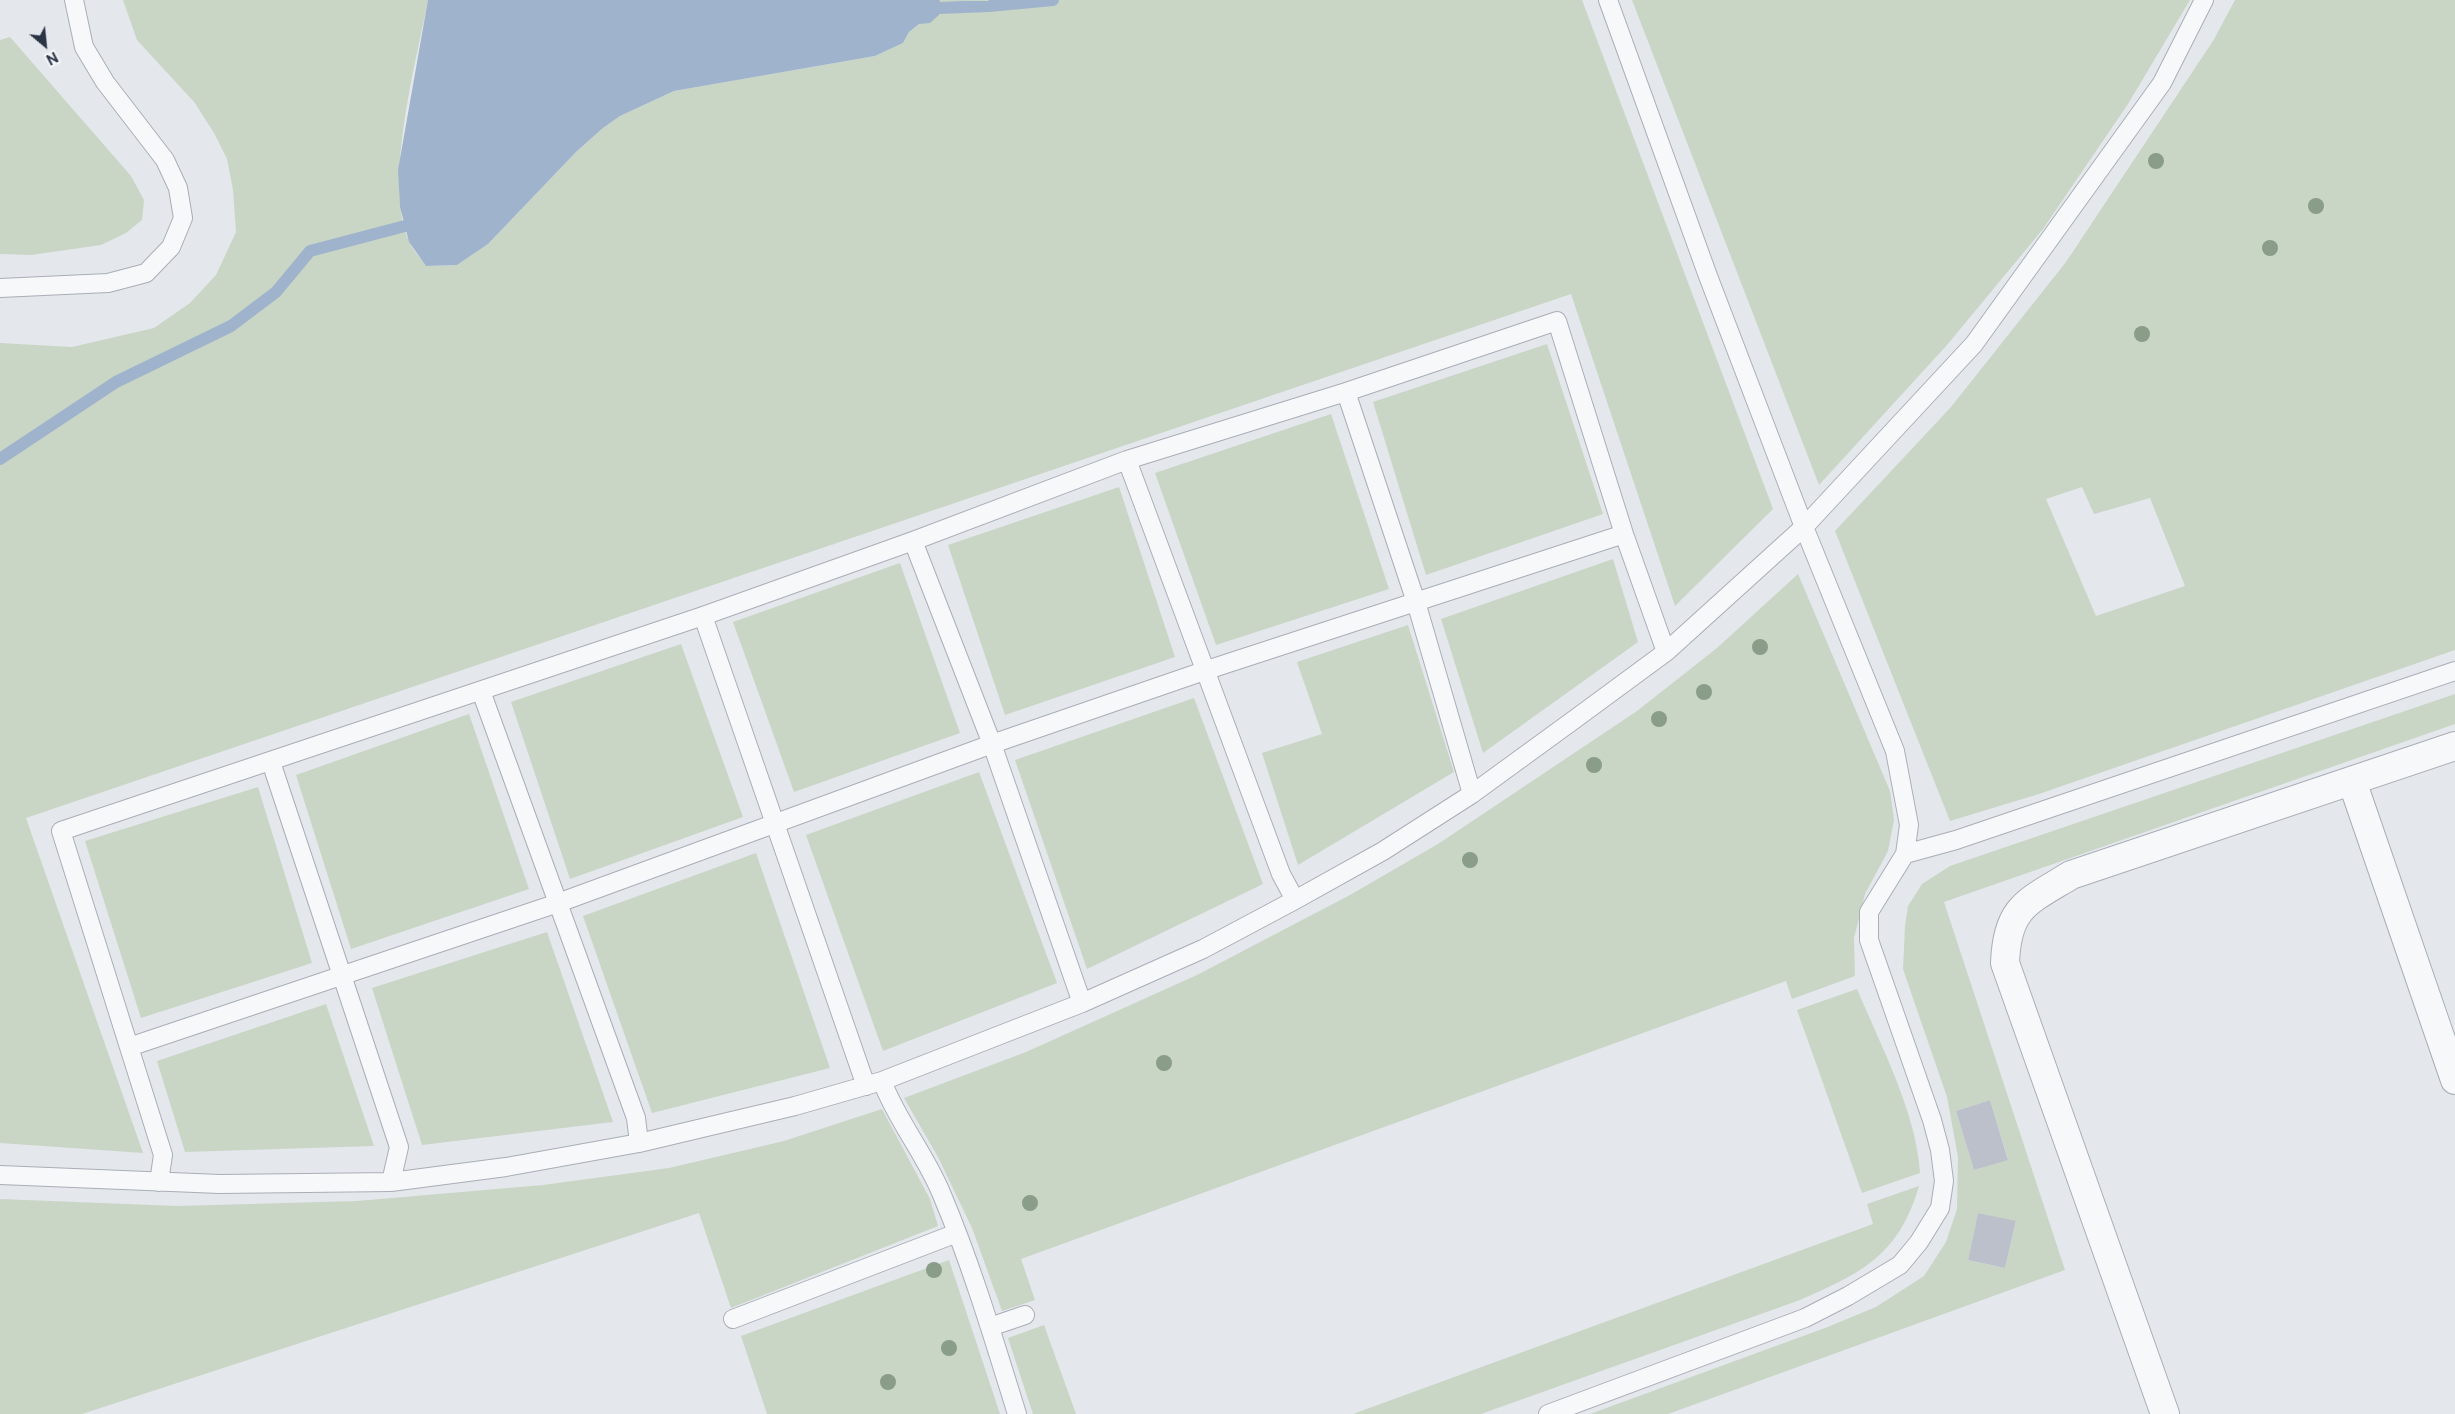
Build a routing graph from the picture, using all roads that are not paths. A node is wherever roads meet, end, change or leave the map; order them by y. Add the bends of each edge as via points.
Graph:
1 (74, 0) edge
2 (1608, 0) edge
3 (2204, 0) edge
4 (0, 288) edge
5 (1346, 392) junction
6 (1127, 460) junction
7 (1804, 527) junction
8 (1624, 534) junction
9 (912, 542) junction
10 (1416, 602) junction
11 (703, 616) junction
12 (1666, 652) junction
13 (1207, 670) junction
14 (2455, 671) edge
15 (481, 691) junction
16 (992, 744) junction
17 (2455, 746) edge
18 (271, 762) junction
19 (2352, 781) junction
20 (1472, 794) junction
21 (774, 823) junction
22 (1905, 854) junction
23 (1295, 900) junction
24 (558, 903) junction
25 (342, 975) junction
26 (1082, 1003) junction
27 (130, 1047) junction
28 (2455, 1080) edge
29 (874, 1083) junction
30 (638, 1142) junction
31 (0, 1175) edge
32 (159, 1182) junction
33 (391, 1182) junction
34 (957, 1234) junction
35 (1025, 1315) dead end
36 (733, 1319) dead end
37 (990, 1327) junction
38 (1017, 1414) edge
39 (1548, 1414) edge
40 (2165, 1414) edge

1 - 4 lane via 84,47 105,82 165,160 178,188 183,218 171,248 146,273 108,282
2 - 7 lane
3 - 7 lane via 2162,83 1974,344
5 - 6 lane
5 - 8 lane via 1557,321
5 - 10 lane
6 - 9 lane
6 - 13 lane
7 - 12 lane
7 - 22 lane via 1895,751 1909,825
8 - 10 lane
8 - 12 lane
9 - 11 lane
9 - 16 lane
10 - 13 lane
10 - 20 lane
11 - 15 lane
11 - 21 lane
12 - 20 lane
13 - 16 lane
13 - 23 lane via 1281,874
14 - 22 lane via 1956,840
15 - 18 lane
15 - 24 lane
16 - 21 lane
16 - 26 lane
17 - 19 street
18 - 25 lane
18 - 27 lane via 61,831
19 - 28 street
19 - 40 street via 2071,875 2039,894 2015,914 2006,937 2005,963
20 - 23 lane via 1383,851
21 - 24 lane
21 - 29 lane
22 - 39 lane via 1870,912 1869,940 1940,1150 1944,1182 1940,1208 1919,1242 1900,1265 1805,1318
23 - 26 lane via 1202,949
24 - 25 lane
24 - 30 lane via 636,1118
25 - 27 lane
25 - 33 lane via 399,1147
26 - 29 lane
27 - 32 lane via 163,1155
29 - 30 lane via 743,1120
29 - 34 lane via 892,1107 941,1192
30 - 33 lane via 506,1167
31 - 32 lane
32 - 33 lane
34 - 36 lane
34 - 37 lane
35 - 37 lane
37 - 38 lane

